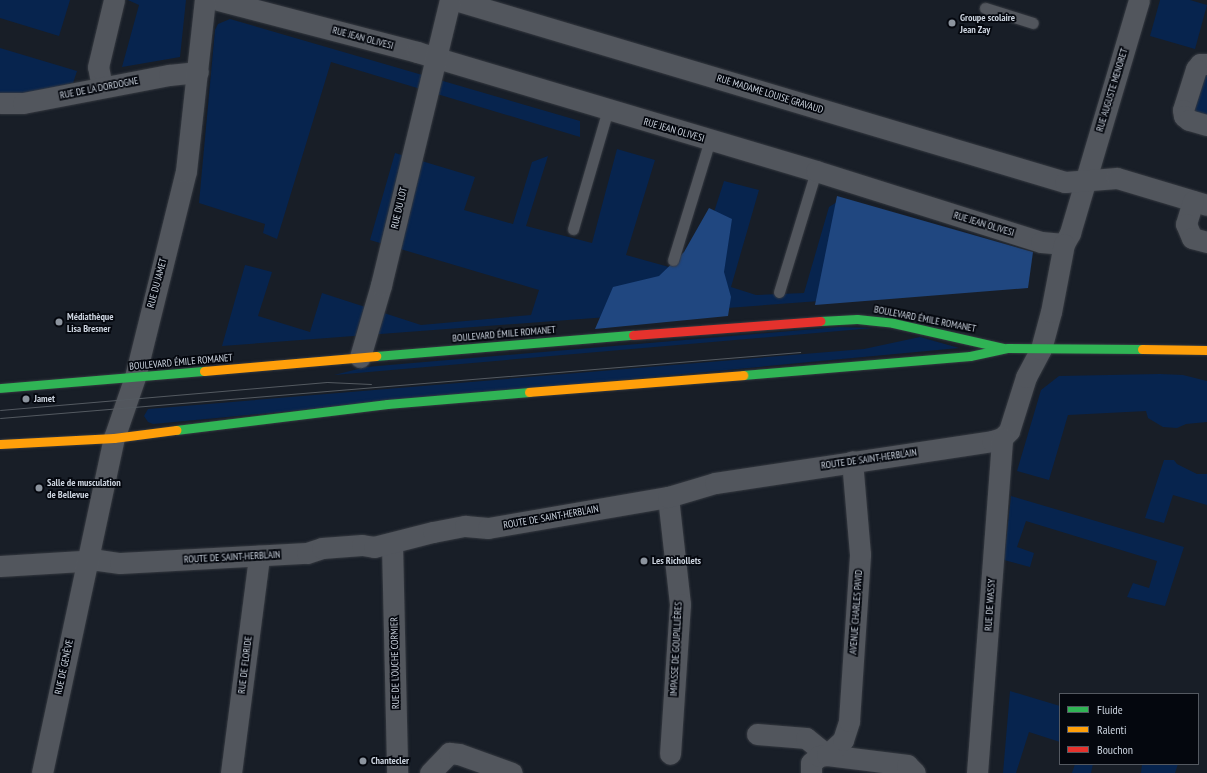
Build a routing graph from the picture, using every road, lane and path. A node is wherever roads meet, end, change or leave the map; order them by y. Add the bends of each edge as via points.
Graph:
1 (114, 0) edge
2 (205, 0) edge
3 (218, 0) edge
4 (450, 0) edge
5 (455, 0) edge
6 (1139, 0) edge
7 (984, 8) dead end
8 (1033, 23) dead end
9 (435, 57) junction
10 (1207, 64) edge
11 (198, 72) junction
12 (102, 87) junction
13 (0, 103) edge
14 (608, 110) junction
15 (1207, 125) edge
16 (710, 140) junction
17 (816, 171) junction
18 (1085, 180) junction
19 (1200, 203) edge
20 (572, 229) dead end
21 (1207, 242) edge
22 (1064, 244) junction
23 (673, 260) dead end
24 (779, 292) dead end
25 (1008, 348) junction
26 (1041, 349) junction
27 (1207, 350) edge
28 (360, 358) junction
29 (135, 377) junction
30 (0, 388) edge
31 (114, 438) junction
32 (1002, 438) junction
33 (0, 444) edge
34 (852, 461) junction
35 (668, 497) junction
36 (392, 544) junction
37 (259, 556) junction
38 (87, 561) junction
39 (0, 566) edge
40 (757, 734) dead end
41 (670, 754) dead end
42 (828, 755) junction
43 (401, 772) edge
44 (42, 773) edge
45 (231, 773) edge
46 (430, 773) edge
47 (512, 773) edge
48 (810, 773) edge
49 (915, 773) edge
50 (978, 773) edge

1 - 12 street via 98,67
2 - 11 street, RUE DU JAMET
3 - 9 street, RUE JEAN OLIVESI
4 - 9 street, RUE DU LOT
5 - 18 street, RUE MADAME LOUISE GRAVAUD via 1065,182
6 - 18 street, RUE AUGUSTE MENORET
7 - 8 lane
9 - 14 street, RUE JEAN OLIVESI
9 - 28 street, RUE DU LOT via 381,285
10 - 15 street via 1200,64 1196,69 1183,110 1188,120
11 - 12 street, RUE DE LA DORDOGNE
11 - 29 street, RUE DU JAMET via 186,170
12 - 13 street, RUE DE LA DORDOGNE via 23,103
14 - 16 street, RUE JEAN OLIVESI
14 - 20 lane
16 - 17 street, RUE JEAN OLIVESI
16 - 23 lane
17 - 22 street, RUE JEAN OLIVESI via 1041,242
17 - 24 lane
18 - 19 street, RUE MADAME LOUISE GRAVAUD via 1117,178
18 - 22 street via 1070,233
19 - 21 street via 1186,224 1192,238
22 - 26 street
25 - 26 main road, BOULEVARD ÉMILE ROMANET
25 - 28 main road, BOULEVARD ÉMILE ROMANET via 892,323 857,319 675,331
25 - 31 main road, BOULEVARD ÉMILE ROMANET via 970,356 387,404
26 - 27 main road, BOULEVARD ÉMILE ROMANET
26 - 32 street via 1026,377 1009,431
28 - 29 main road, BOULEVARD ÉMILE ROMANET
29 - 30 main road, BOULEVARD ÉMILE ROMANET
29 - 31 street, RUE DU JAMET
31 - 33 main road, BOULEVARD ÉMILE ROMANET
31 - 38 street, RUE DU JAMET
32 - 34 street, ROUTE DE SAINT-HERBLAIN
32 - 50 street, RUE DE WASSY
34 - 35 street, ROUTE DE SAINT-HERBLAIN via 715,483
34 - 42 street, AVENUE CHARLES PAVID via 860,554 849,721 843,740
35 - 36 street, ROUTE DE SAINT-HERBLAIN via 488,528 465,526
35 - 41 street, IMPASSE DE GOUPILLIÈRES via 680,604
36 - 37 street, ROUTE DE SAINT-HERBLAIN via 322,548 307,553
36 - 43 street, RUE DE L'OUCHE CORMIER
37 - 38 street, ROUTE DE SAINT-HERBLAIN via 120,563
37 - 45 street, RUE DE FLORIDE
38 - 39 street, ROUTE DE SAINT-HERBLAIN
38 - 44 street, RUE DE GENÈVE
40 - 42 street via 806,738
42 - 48 street, AVENUE CHARLES PAVID via 819,756 811,763
42 - 49 street via 907,764
46 - 47 street via 449,753 459,754

